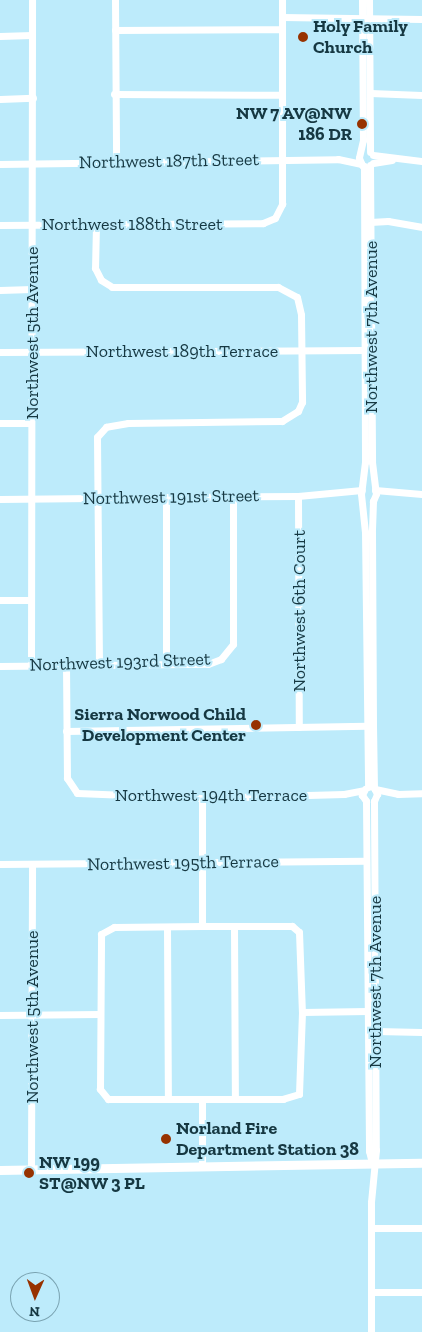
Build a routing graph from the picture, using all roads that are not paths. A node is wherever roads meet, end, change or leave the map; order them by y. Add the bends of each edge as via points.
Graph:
1 (32, 0) edge
2 (115, 0) edge
3 (282, 0) edge
4 (362, 0) edge
5 (369, 0) edge
6 (282, 17) junction
7 (366, 18) junction
8 (422, 18) edge
9 (282, 29) junction
10 (115, 30) junction
11 (32, 35) junction
12 (0, 36) edge
13 (370, 93) junction
14 (114, 94) junction
15 (281, 95) junction
16 (422, 96) edge
17 (33, 98) junction
18 (0, 99) edge
19 (367, 159) junction
20 (283, 160) junction
21 (422, 161) edge
22 (116, 162) junction
23 (31, 163) junction
24 (0, 164) edge
25 (370, 222) junction
26 (0, 225) edge
27 (32, 225) junction
28 (96, 225) junction
29 (422, 227) edge
30 (32, 289) junction
31 (0, 290) edge
32 (300, 350) junction
33 (364, 350) junction
34 (33, 351) junction
35 (0, 352) edge
36 (0, 423) edge
37 (31, 423) junction
38 (363, 494) junction
39 (374, 494) junction
40 (422, 494) edge
41 (298, 496) junction
42 (166, 497) junction
43 (233, 497) junction
44 (97, 498) junction
45 (0, 499) edge
46 (32, 499) junction
47 (0, 600) edge
48 (31, 600) junction
49 (166, 664) junction
50 (31, 665) junction
51 (66, 665) junction
52 (99, 665) junction
53 (0, 666) edge
54 (366, 726) junction
55 (299, 727) junction
56 (66, 730) junction
57 (422, 793) edge
58 (370, 794) junction
59 (202, 798) junction
60 (366, 861) junction
61 (0, 864) edge
62 (32, 864) junction
63 (202, 864) junction
64 (202, 926) junction
65 (167, 927) junction
66 (234, 927) junction
67 (368, 1011) junction
68 (302, 1012) junction
69 (100, 1014) junction
70 (0, 1015) edge
71 (32, 1015) junction
72 (376, 1031) junction
73 (422, 1032) edge
74 (168, 1099) junction
75 (202, 1099) junction
76 (235, 1099) junction
77 (372, 1163) junction
78 (422, 1163) edge
79 (202, 1165) junction
80 (0, 1170) edge
81 (31, 1170) junction
82 (372, 1228) junction
83 (422, 1228) edge
84 (372, 1292) junction
85 (422, 1292) edge
86 (371, 1332) edge

1 - 11 street, Northwest 5th Avenue
2 - 10 street
3 - 6 street
4 - 7 street, Northwest 7th Avenue
5 - 7 street, Northwest 7th Avenue
6 - 7 street
6 - 9 street
7 - 8 street
7 - 13 street, Northwest 7th Avenue
7 - 19 street, Northwest 7th Avenue
9 - 10 street
9 - 15 street
10 - 14 street
11 - 12 street
11 - 17 street, Northwest 5th Avenue
13 - 16 street
13 - 19 street, Northwest 7th Avenue
14 - 15 street
14 - 22 street
15 - 20 street
17 - 18 street
17 - 23 street, Northwest 5th Avenue
19 - 20 street, Northwest 187th Street
19 - 21 street, Northwest 187th Street
19 - 25 street, Northwest 7th Avenue
19 - 33 street, Northwest 7th Avenue
20 - 22 street, Northwest 187th Street
20 - 28 street, Northwest 188th Street via 282,204 275,218 263,223
22 - 23 street, Northwest 187th Street
23 - 24 street, Northwest 187th Street
23 - 27 street, Northwest 5th Avenue
25 - 29 street via 388,221
25 - 39 street, Northwest 7th Avenue
26 - 27 street, Northwest 188th Street
27 - 28 street, Northwest 188th Street
27 - 30 street, Northwest 5th Avenue
28 - 32 street via 95,268 101,280 112,287 286,289 297,297 301,315
30 - 31 street
30 - 34 street, Northwest 5th Avenue
32 - 33 street, Northwest 189th Terrace
32 - 34 street, Northwest 189th Terrace
32 - 44 street via 302,402 298,411 282,421 128,423 106,427 97,437
33 - 38 street, Northwest 7th Avenue
34 - 35 street, Northwest 189th Terrace
34 - 37 street, Northwest 5th Avenue
36 - 37 street
37 - 46 street, Northwest 5th Avenue
38 - 39 street
38 - 39 street
38 - 41 street, Northwest 191st Street
38 - 54 street, Northwest 7th Avenue
39 - 40 street
39 - 58 street, Northwest 7th Avenue
41 - 43 street, Northwest 191st Street
41 - 55 street, Northwest 6th Court
42 - 43 street, Northwest 191st Street
42 - 44 street, Northwest 191st Street
42 - 49 street
43 - 49 street, Northwest 193rd Street via 233,644 221,659 208,664
44 - 46 street, Northwest 191st Street
44 - 52 street
45 - 46 street, Northwest 191st Street
46 - 48 street, Northwest 5th Avenue
47 - 48 street
48 - 50 street, Northwest 5th Avenue
49 - 52 street, Northwest 193rd Street
50 - 51 street, Northwest 193rd Street
50 - 53 street, Northwest 193rd Street
51 - 52 street, Northwest 193rd Street
51 - 56 street
54 - 55 street
54 - 58 street, Northwest 7th Avenue
55 - 56 street
56 - 59 street, Northwest 194th Terrace via 67,778 77,793
57 - 58 street, Northwest 194th Terrace
58 - 59 street, Northwest 194th Terrace
58 - 60 street, Northwest 7th Avenue
58 - 72 street, Northwest 7th Avenue
59 - 63 street
60 - 63 street, Northwest 195th Terrace
60 - 67 street, Northwest 7th Avenue
61 - 62 street, Northwest 195th Terrace
62 - 63 street, Northwest 195th Terrace
62 - 71 street, Northwest 5th Avenue
63 - 64 street
64 - 65 street
64 - 66 street
65 - 69 street via 105,930 99,939
65 - 74 street
66 - 68 street via 292,926 299,932
66 - 76 street
67 - 68 street
67 - 77 street, Northwest 7th Avenue via 369,1151
68 - 76 street via 299,1094 283,1098
69 - 71 street
69 - 74 street via 100,1089 104,1096 113,1100
70 - 71 street
71 - 81 street, Northwest 5th Avenue
72 - 73 street
72 - 77 street, Northwest 7th Avenue via 376,1150
74 - 75 street
75 - 76 street
75 - 79 street
77 - 78 main road
77 - 79 main road
77 - 82 street, Northwest 7th Avenue
79 - 81 main road
80 - 81 main road
82 - 83 street
82 - 84 street, Northwest 7th Avenue
84 - 85 street
84 - 86 street, Northwest 7th Avenue

